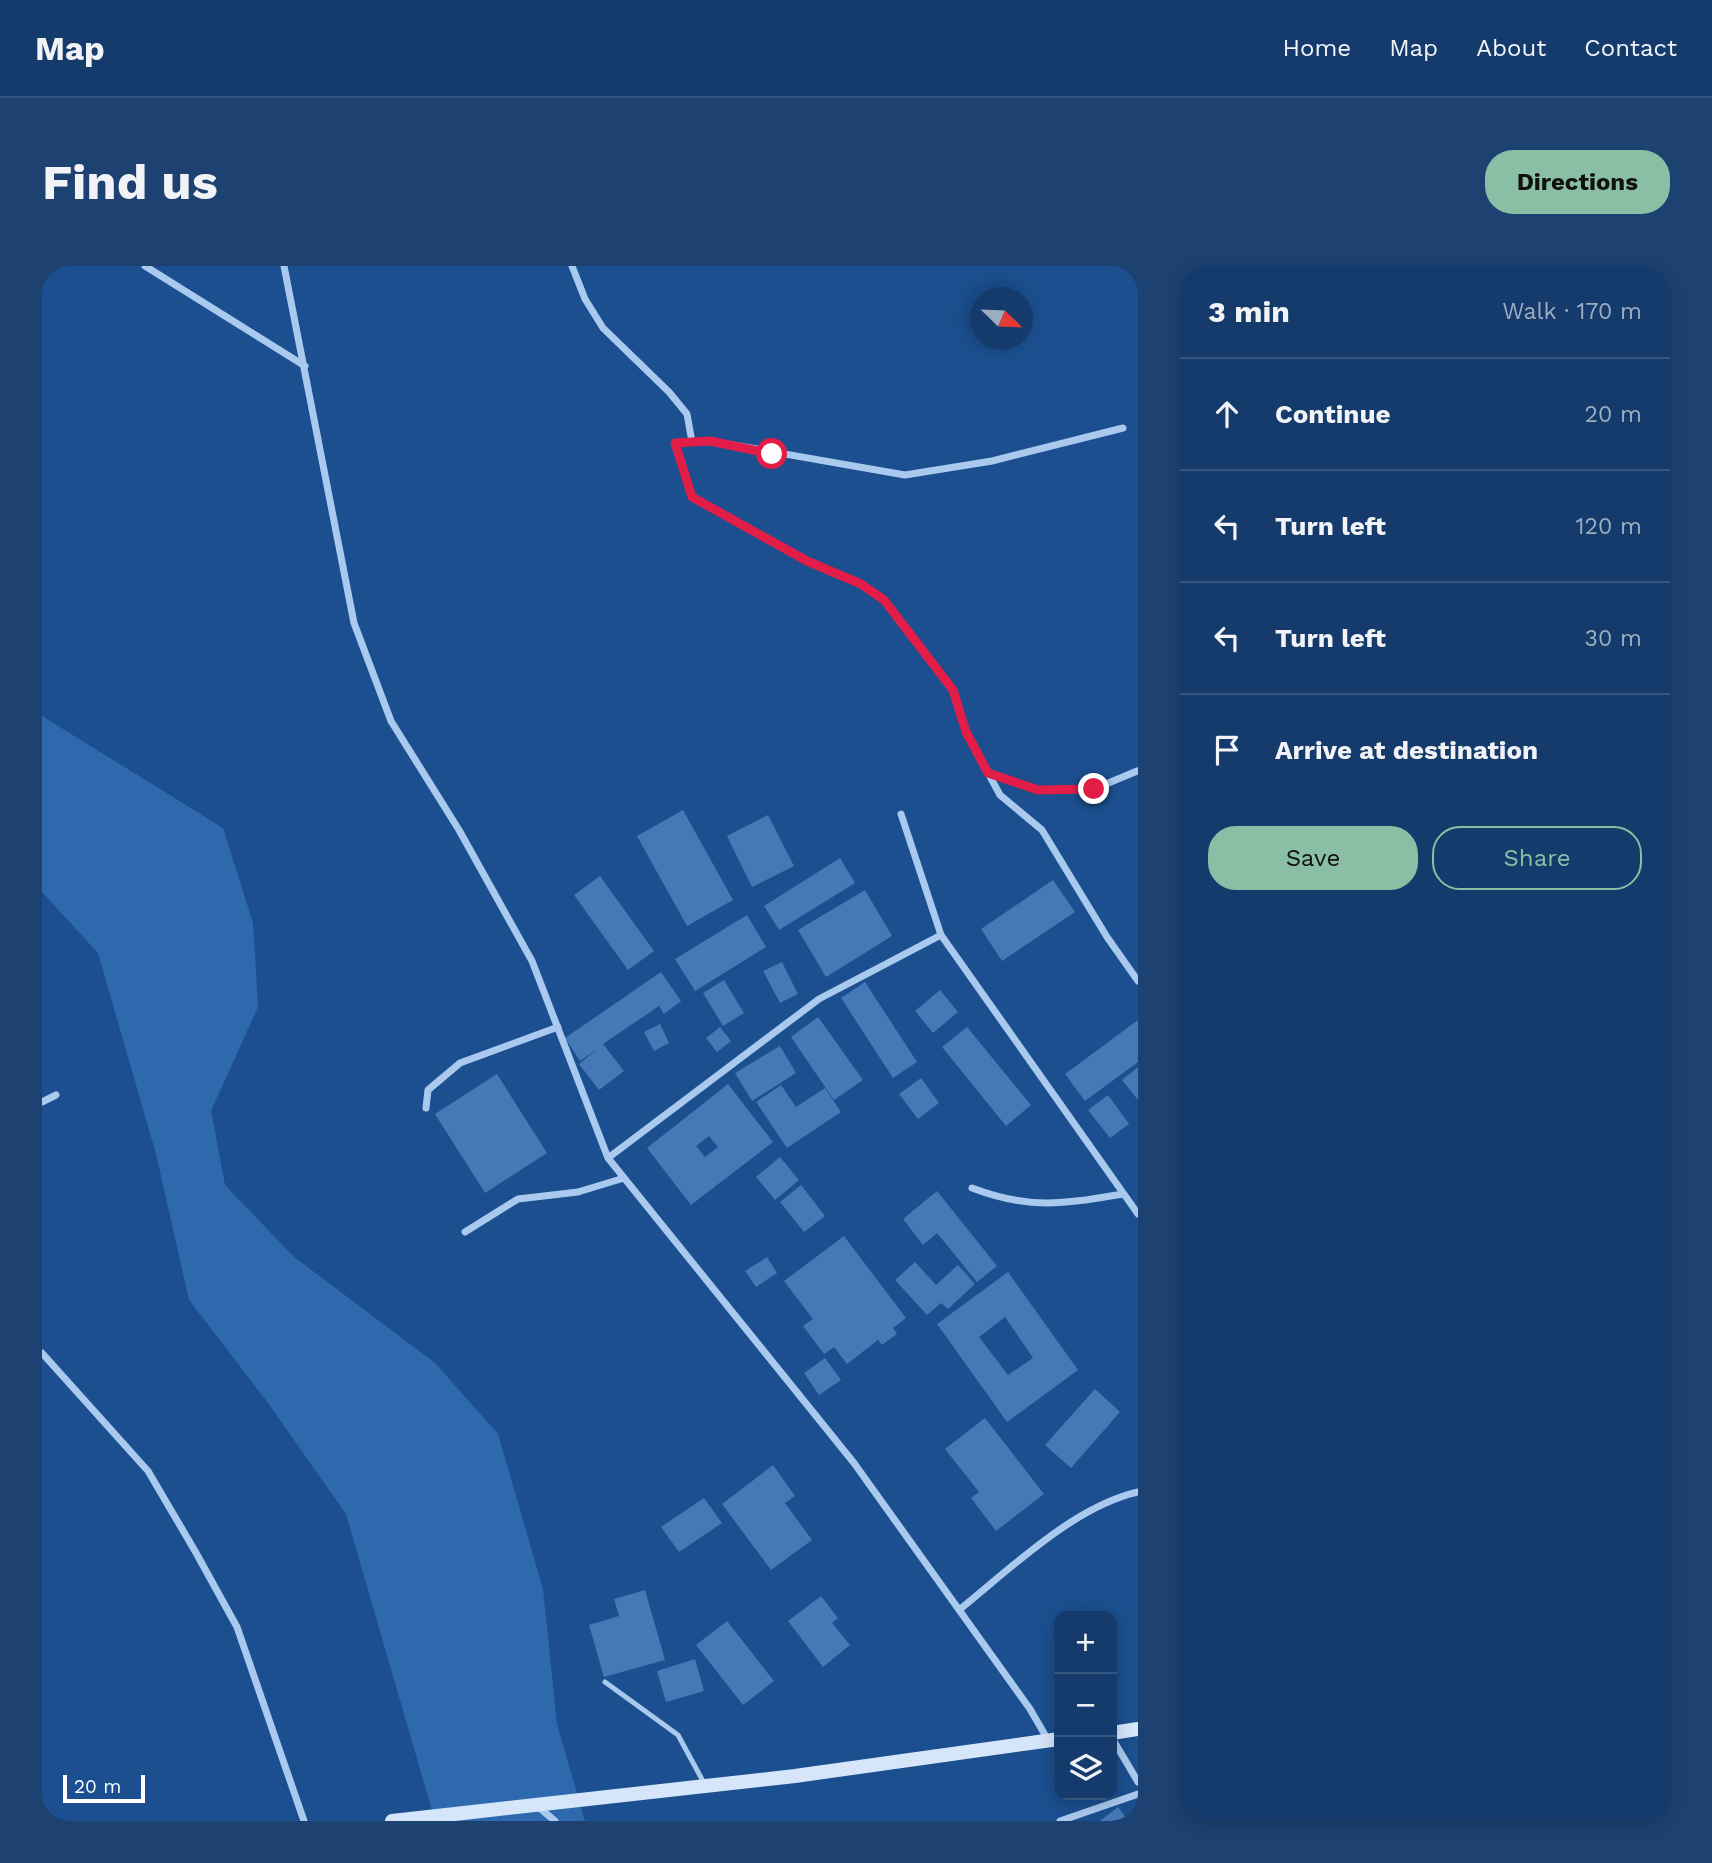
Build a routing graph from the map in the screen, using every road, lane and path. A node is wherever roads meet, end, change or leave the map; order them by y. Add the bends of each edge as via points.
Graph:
1 (145, 266) edge
2 (284, 266) edge
3 (572, 266) edge
4 (305, 366) junction
5 (1123, 428) dead end
6 (692, 442) junction
7 (1137, 771) edge
8 (988, 773) junction
9 (901, 814) dead end
10 (941, 935) junction
11 (1138, 981) edge
12 (558, 1027) junction
13 (56, 1095) dead end
14 (42, 1102) edge
15 (426, 1108) dead end
16 (608, 1158) junction
17 (624, 1178) junction
18 (972, 1188) dead end
19 (1123, 1195) junction
20 (1138, 1214) edge
21 (465, 1232) dead end
22 (42, 1353) edge
23 (1138, 1492) edge
24 (959, 1609) junction
25 (605, 1682) dead end
26 (1138, 1729) edge
27 (1117, 1734) edge
28 (1113, 1737) edge
29 (1053, 1740) edge
30 (1138, 1782) edge
31 (705, 1786) junction
32 (1138, 1794) edge
33 (535, 1805) junction
34 (304, 1821) edge
35 (392, 1821) edge
36 (555, 1821) edge
37 (1060, 1821) edge

1 - 4 street
2 - 4 street
3 - 6 street via 603,328 687,414
4 - 12 street via 354,623 391,720 532,961
5 - 6 street via 992,461 905,475 710,441
6 - 8 street via 675,443 692,497 884,600 953,690 966,732
7 - 8 street via 1094,789 1038,790
8 - 11 street via 1000,795 1042,830
9 - 10 street
10 - 16 street via 819,999
10 - 19 street
12 - 15 street via 460,1063 428,1090
12 - 16 street
13 - 14 street
16 - 17 street
17 - 21 street via 578,1192 518,1199
17 - 24 street via 854,1463
18 - 19 street via 1006,1200 1051,1205
19 - 20 street
22 - 34 street via 148,1471 195,1551 237,1627
23 - 24 street via 1121,1496 1058,1531
24 - 29 street
25 - 31 lane via 678,1735
26 - 27 main road
28 - 30 street
29 - 31 main road
31 - 33 main road
32 - 37 street
33 - 35 main road
33 - 36 street

